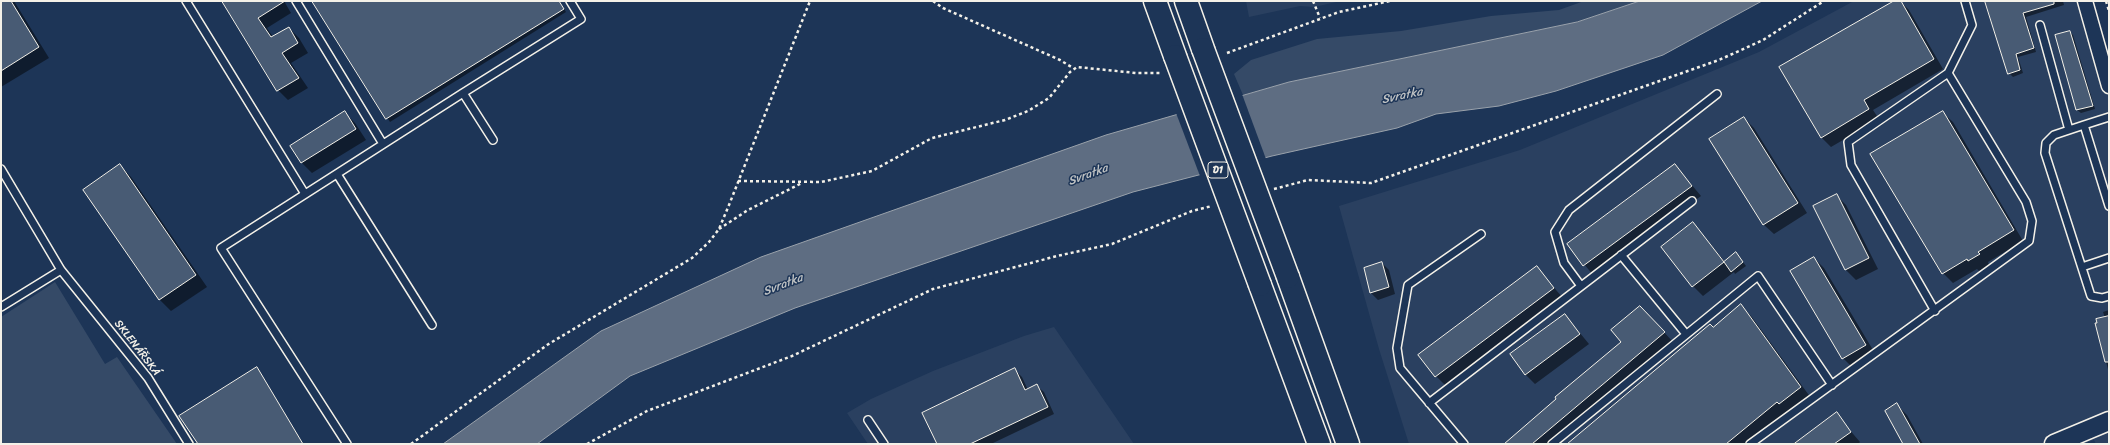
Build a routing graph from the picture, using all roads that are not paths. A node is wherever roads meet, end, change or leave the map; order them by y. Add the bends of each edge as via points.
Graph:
1 (186, 1) edge
2 (296, 1) edge
3 (570, 1) edge
4 (1155, 1) edge
5 (1186, 1) edge
6 (1195, 1) edge
7 (1965, 1) edge
8 (2085, 1) edge
9 (2040, 25) dead end
10 (1203, 49) junction
11 (1948, 73) junction
12 (2109, 86) edge
13 (463, 93) junction
14 (1716, 94) dead end
15 (2109, 117) edge
16 (2084, 125) junction
17 (2069, 130) junction
18 (493, 140) dead end
19 (383, 144) junction
20 (1, 169) edge
21 (337, 174) junction
22 (305, 194) junction
23 (1692, 202) dead end
24 (2109, 206) edge
25 (1480, 234) dead end
26 (1621, 255) junction
27 (2109, 258) edge
28 (2082, 267) junction
29 (61, 270) junction
30 (1581, 286) junction
31 (2109, 296) edge
32 (1, 307) edge
33 (1935, 311) junction
34 (432, 325) dead end
35 (1686, 334) junction
36 (1832, 385) junction
37 (1429, 403) junction
38 (868, 420) dead end
39 (2109, 421) edge
40 (189, 444) edge
41 (348, 444) edge
42 (884, 444) edge
43 (1319, 444) edge
44 (1348, 444) edge
45 (1464, 444) edge
46 (1552, 444) edge
47 (1750, 444) edge
48 (2054, 444) edge

1 - 22 lane
2 - 19 lane
3 - 13 lane via 581,19
4 - 43 highway, D1, bridge
5 - 10 highway, D1
6 - 10 highway
7 - 11 lane via 1972,25
8 - 12 street
9 - 17 lane
10 - 44 highway, D1, bridge
11 - 33 lane via 2026,202 2032,222 2029,241
11 - 33 lane via 1848,142 1851,165
13 - 18 lane
13 - 19 lane
14 - 30 lane via 1569,210 1555,232 1564,263
15 - 16 lane
16 - 17 lane
16 - 24 lane
17 - 28 lane via 2054,135 2046,143 2045,153
19 - 21 lane
20 - 29 lane, SKLENÁŘSKÁ
21 - 22 lane
21 - 34 lane
22 - 41 lane via 221,248
23 - 26 lane
25 - 37 lane via 1408,285 1397,348 1400,368
26 - 30 lane
26 - 35 lane
27 - 28 lane
28 - 31 lane via 2091,296
29 - 32 lane
29 - 40 lane, SKLENÁŘSKÁ via 148,378
30 - 37 lane
33 - 36 lane
35 - 36 lane via 1758,276
35 - 46 lane
36 - 47 lane
37 - 45 lane
38 - 42 lane
39 - 48 street

